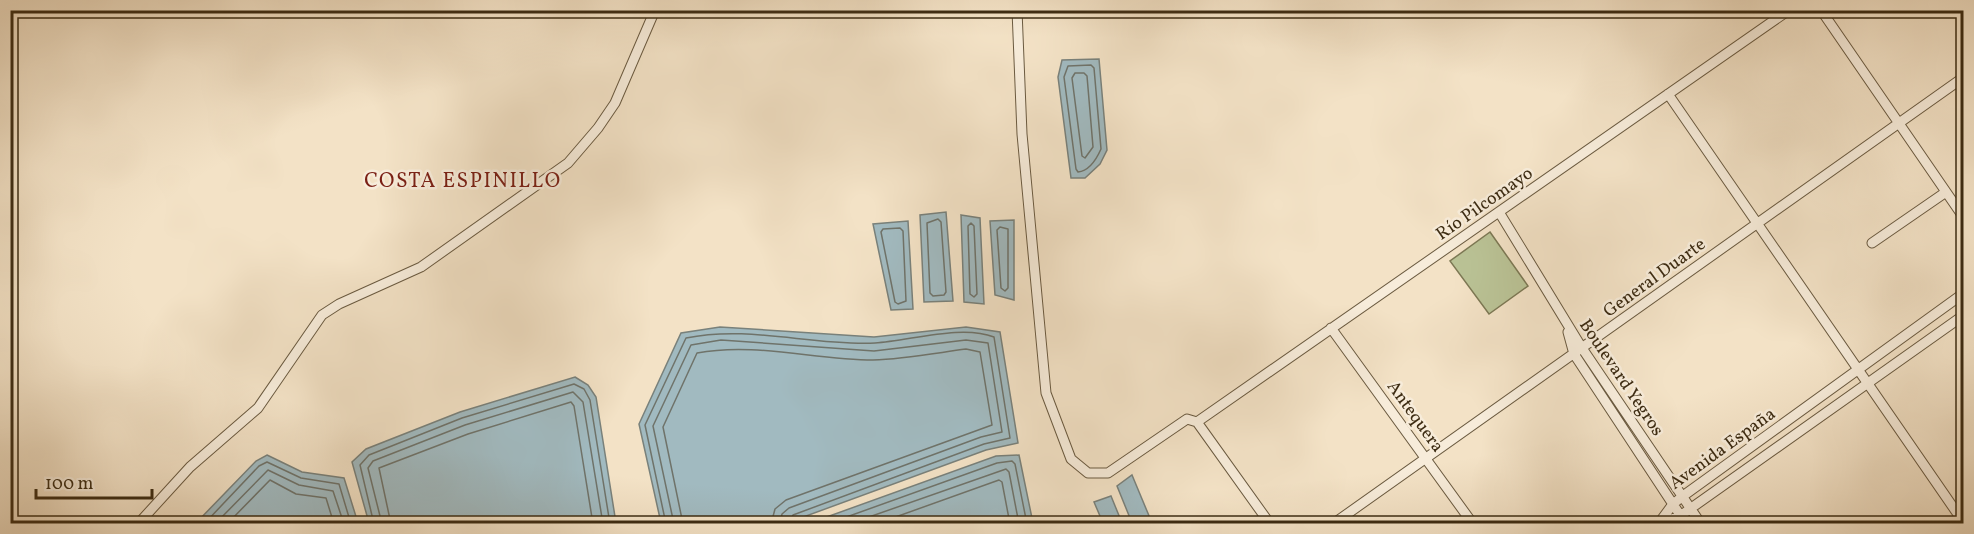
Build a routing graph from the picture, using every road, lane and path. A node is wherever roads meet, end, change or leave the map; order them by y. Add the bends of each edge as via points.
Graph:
1 (655, 10) edge
2 (1017, 10) edge
3 (1789, 10) edge
4 (1821, 10) edge
5 (1964, 77) edge
6 (1668, 94) junction
7 (1899, 123) junction
8 (1946, 192) junction
9 (1499, 212) junction
10 (1964, 218) edge
11 (1759, 222) junction
12 (1872, 243) dead end
13 (1964, 293) edge
14 (1964, 315) edge
15 (1331, 328) junction
16 (1578, 351) junction
17 (1860, 369) junction
18 (1869, 383) junction
19 (1197, 422) junction
20 (1426, 458) junction
21 (1683, 496) junction
22 (1673, 504) junction
23 (1691, 508) junction
24 (1683, 520) edge
25 (1659, 523) edge
26 (1964, 523) edge
27 (138, 524) edge
28 (1270, 524) edge
29 (1333, 524) edge
30 (1473, 524) edge
31 (1701, 524) edge

1 - 27 street via 615,103 567,163 421,267 322,315 258,408 190,467
2 - 19 street, Río Pilcomayo via 1022,134 1046,393 1071,459 1088,473 1108,473 1187,419
3 - 6 street, Río Pilcomayo
4 - 7 street
5 - 7 street, General Duarte
6 - 9 street, Río Pilcomayo
6 - 11 street
7 - 8 street
7 - 11 street, General Duarte
8 - 10 street
8 - 12 street
9 - 15 street, Río Pilcomayo
9 - 16 street, Boulevard Yegros via 1565,322
11 - 16 street, General Duarte
11 - 17 street
13 - 17 street, Avenida España
14 - 18 street, Avenida España
15 - 19 street, Río Pilcomayo
15 - 20 street, Antequera
16 - 20 street, General Duarte
16 - 21 street, Boulevard Yegros
16 - 22 street, Boulevard Yegros
17 - 18 street
17 - 21 street, Avenida España
18 - 23 street, Avenida España
18 - 26 street
19 - 28 street
20 - 29 street, General Duarte
20 - 30 street, Antequera
21 - 22 street, Avenida España
21 - 23 street, Boulevard Yegros
22 - 24 street, Boulevard Yegros
22 - 25 street, Avenida España
23 - 24 street, Avenida España
23 - 31 street, Boulevard Yegros
24 - 25 street, Avenida España

